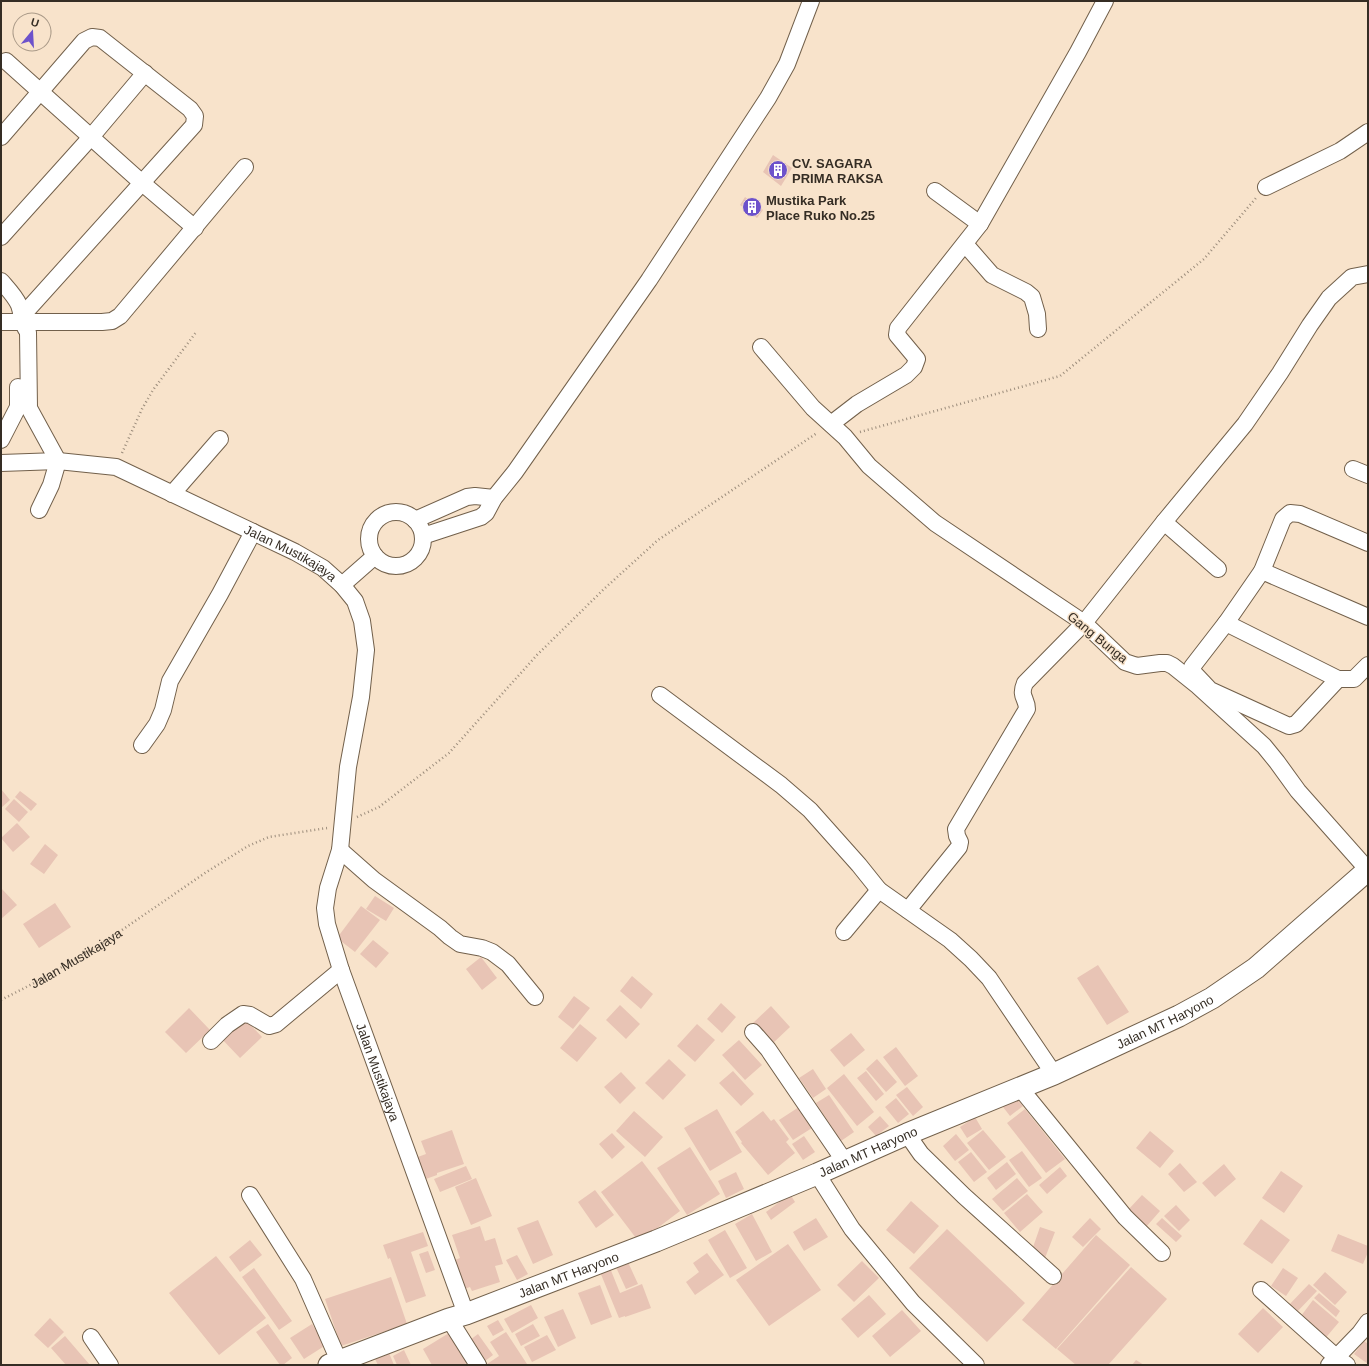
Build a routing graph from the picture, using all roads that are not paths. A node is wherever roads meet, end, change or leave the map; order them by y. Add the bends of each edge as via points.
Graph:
1 (811, 1) edge
2 (1106, 1) edge
3 (6, 61) dead end
4 (145, 73) junction
5 (39, 92) junction
6 (1368, 132) edge
7 (1, 137) edge
8 (91, 137) junction
9 (245, 167) dead end
10 (142, 182) junction
11 (1266, 187) road end
12 (935, 191) dead end
13 (980, 224) junction
14 (195, 228) junction
15 (1, 237) edge
16 (965, 244) junction
17 (1368, 274) edge
18 (1, 281) edge
19 (22, 321) junction
20 (1, 322) edge
21 (1038, 329) dead end
22 (760, 347) dead end
23 (831, 424) junction
24 (220, 439) dead end
25 (1, 440) edge
26 (58, 461) junction
27 (1, 463) edge
28 (1353, 469) dead end
29 (1368, 475) edge
30 (172, 494) junction
31 (494, 498) junction
32 (39, 510) dead end
33 (415, 520) junction
34 (1164, 522) junction
35 (253, 532) junction
36 (423, 536) junction
37 (1368, 543) edge
38 (375, 556) junction
39 (1218, 569) dead end
40 (1262, 571) junction
41 (342, 585) junction
42 (1368, 617) edge
43 (1084, 623) junction
44 (1226, 623) junction
45 (1368, 665) edge
46 (1338, 679) junction
47 (660, 695) dead end
48 (142, 746) dead end
49 (340, 850) junction
50 (1368, 870) edge
51 (879, 890) junction
52 (908, 910) junction
53 (844, 932) dead end
54 (342, 970) junction
55 (535, 997) dead end
56 (753, 1032) dead end
57 (211, 1041) dead end
58 (1054, 1074) junction
59 (1020, 1088) junction
60 (907, 1134) junction
61 (845, 1162) junction
62 (817, 1174) junction
63 (250, 1195) dead end
64 (1162, 1253) dead end
65 (1053, 1276) dead end
66 (1261, 1290) dead end
67 (458, 1317) junction
68 (1368, 1322) edge
69 (91, 1337) dead end
70 (1337, 1362) edge
71 (334, 1363) edge
72 (110, 1365) edge
73 (478, 1365) edge
74 (976, 1365) edge

1 - 31 street via 787,64 768,98 649,280 515,472
2 - 13 street
3 - 5 street
4 - 5 street via 100,38 92,37 84,41
4 - 8 street
4 - 10 street via 190,109 195,116 194,125
5 - 7 street
5 - 8 street
6 - 11 street via 1340,151
8 - 10 street
8 - 15 street
9 - 14 street
10 - 14 street
10 - 19 street
12 - 13 street
13 - 16 street
14 - 19 street via 120,316 112,321
16 - 21 street via 992,275 1032,297
16 - 23 street via 897,330 897,335 917,359 914,367
17 - 34 street via 1352,277 1329,298 1245,424
18 - 19 street via 18,303
19 - 20 street
19 - 25 street via 17,333 18,407
19 - 26 street via 28,332 29,408
22 - 23 street, Gang Bunga via 813,408
23 - 43 street, Gang Bunga via 869,466 935,523
24 - 30 street
26 - 27 street, Jalan Mustikajaya
26 - 30 street, Jalan Mustikajaya via 116,467
26 - 32 street via 51,485
28 - 29 street
30 - 35 street, Jalan Mustikajaya
31 - 33 street via 467,497
31 - 36 street via 481,517
33 - 36 street via 421,527
33 - 38 street via 397,512 390,512 378,519 370,530 369,537 371,550
34 - 39 street
34 - 43 street
35 - 41 street, Jalan Mustikajaya via 323,568
35 - 48 street via 170,681 157,724
36 - 38 street via 420,553 406,564 389,565
37 - 40 street via 1300,514 1290,513 1283,519
38 - 41 street
40 - 42 street
40 - 44 street
41 - 49 street, Jalan Mustikajaya via 355,601 362,621 366,650 361,696 348,767
43 - 50 street, Gang Bunga via 1125,662 1137,666 1167,663 1198,686 1264,746 1298,791
43 - 52 street via 1025,683 1022,690 1027,709 956,829 959,847
44 - 46 street
44 - 46 street via 1192,667 1196,677 1210,690 1289,726 1296,724
45 - 46 street via 1354,679
47 - 51 street via 781,785 810,810
49 - 54 street, Jalan Mustikajaya via 328,888 325,908 327,924
49 - 55 street via 374,880 460,944 492,952 508,964
50 - 58 main road, Jalan MT Haryono via 1256,968 1212,998
51 - 52 street
51 - 53 street
52 - 58 street via 950,940 989,978
54 - 57 street via 276,1024 269,1026 250,1015 243,1014
54 - 67 street, Jalan Mustikajaya
56 - 61 street via 768,1049
58 - 59 main road, Jalan MT Haryono
59 - 60 main road, Jalan MT Haryono
59 - 64 street via 1125,1217
60 - 61 main road, Jalan MT Haryono
60 - 65 street via 921,1154 964,1196
61 - 62 main road, Jalan MT Haryono
62 - 67 main road, Jalan MT Haryono via 656,1241
62 - 74 street via 852,1229 913,1303
63 - 71 street via 302,1279
66 - 70 street
67 - 71 main road, Jalan MT Haryono
67 - 73 street, Jalan Mustikajaya
68 - 70 street
69 - 72 street

